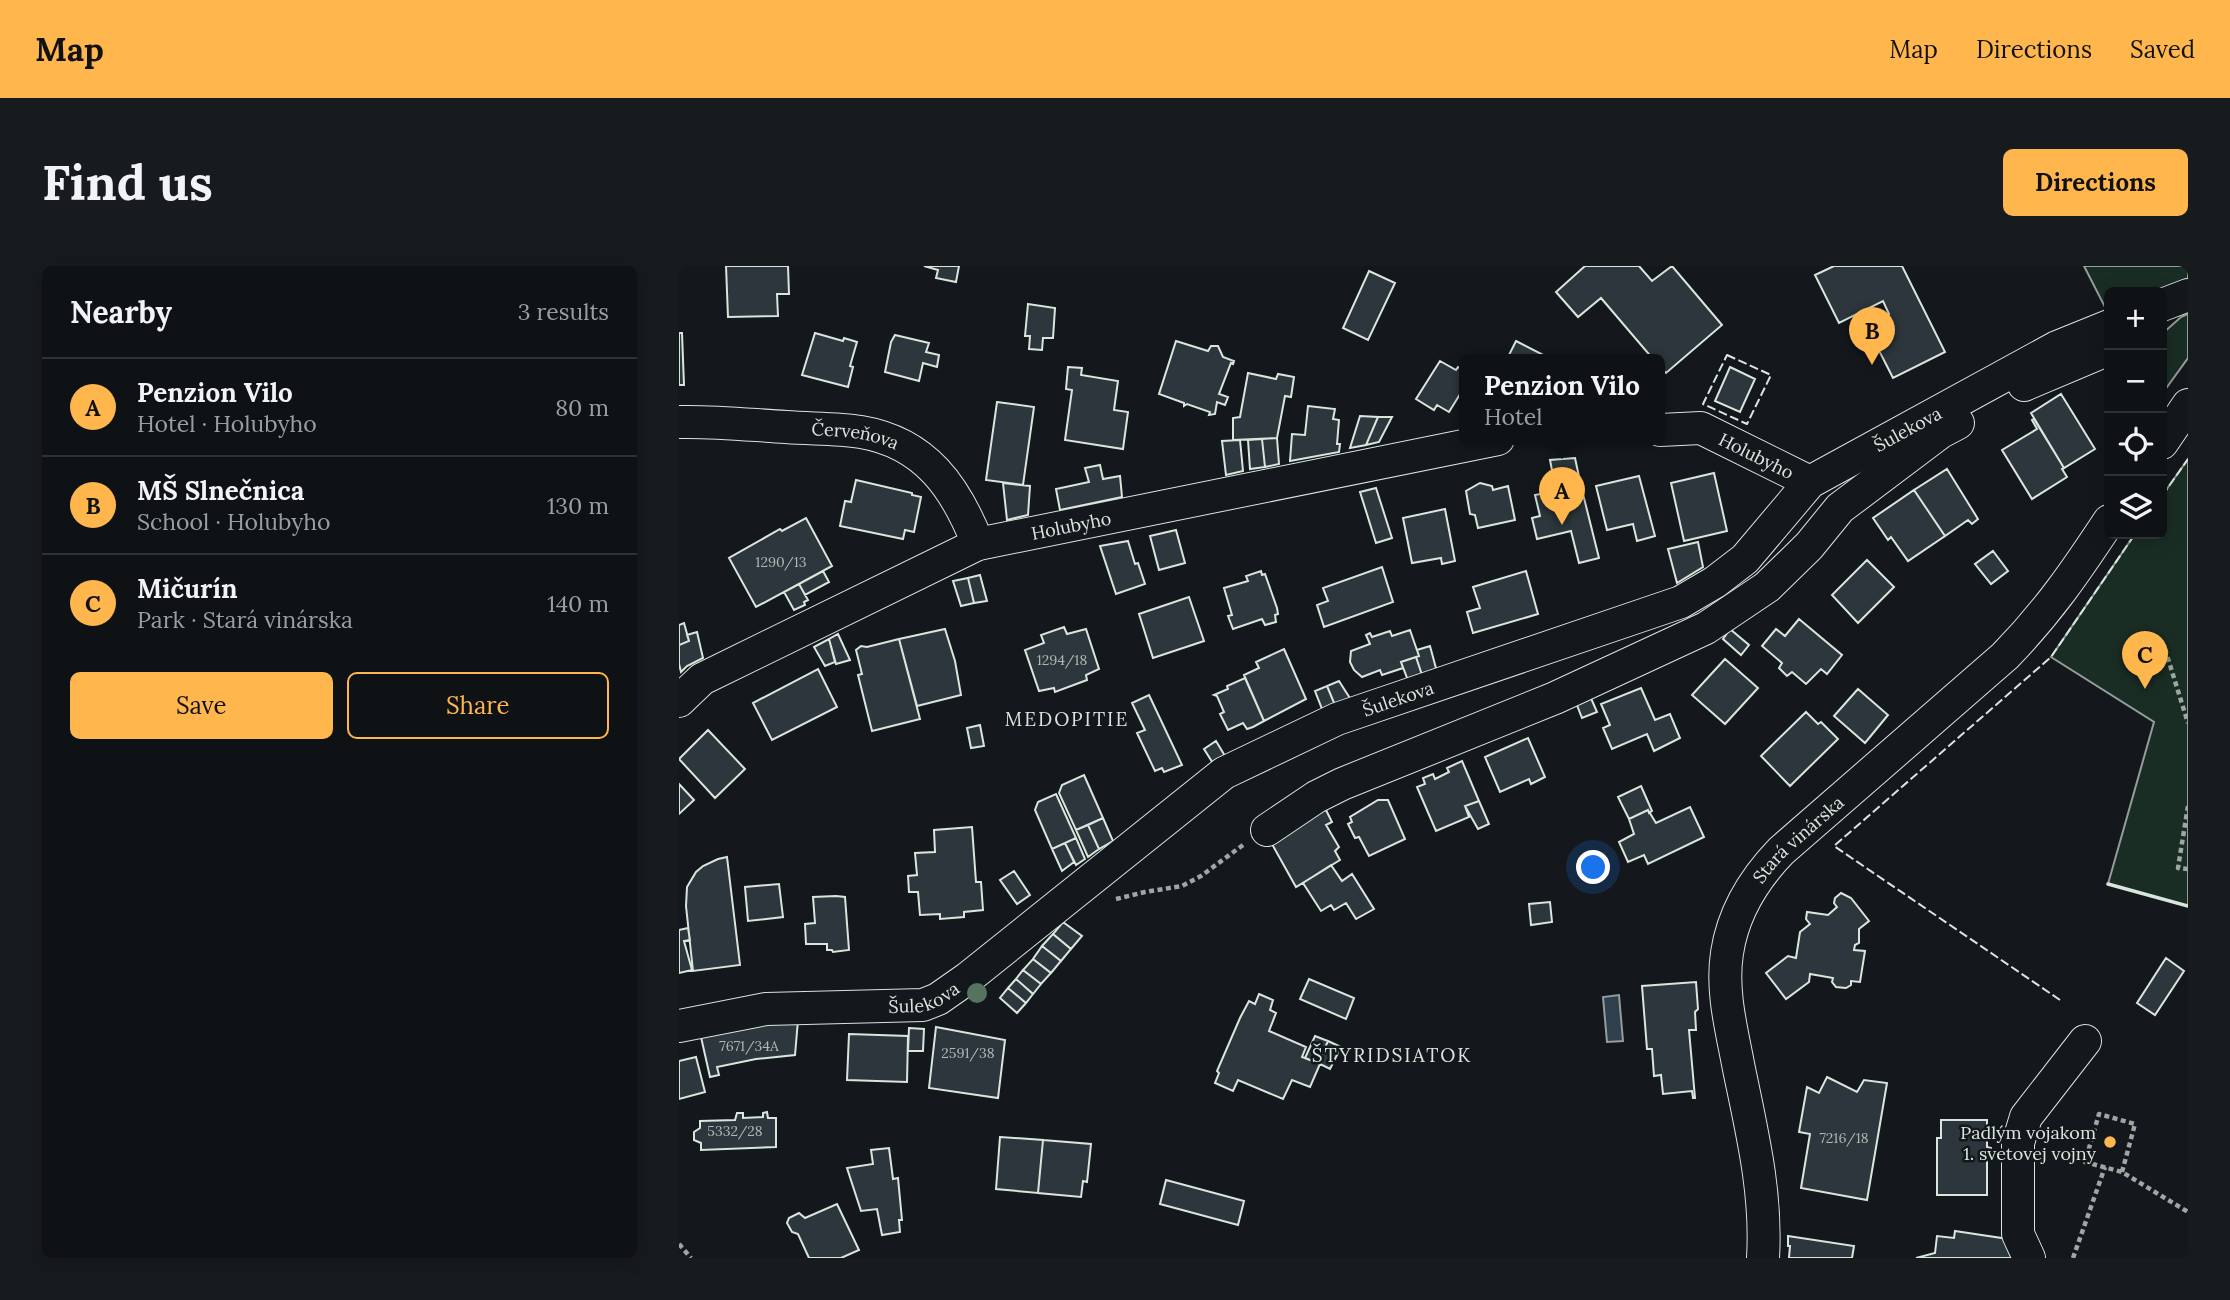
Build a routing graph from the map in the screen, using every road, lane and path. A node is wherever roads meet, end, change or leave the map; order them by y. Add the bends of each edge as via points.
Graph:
1 (2104, 328) edge
2 (2107, 350) edge
3 (2188, 405) edge
4 (679, 422) edge
5 (1665, 430) edge
6 (2167, 436) edge
7 (1468, 445) edge
8 (1810, 482) junction
9 (2104, 528) edge
10 (978, 544) junction
11 (2165, 649) dead end
12 (679, 701) edge
13 (2188, 723) edge
14 (2188, 806) edge
15 (1267, 830) joint
16 (2188, 869) edge
17 (1108, 902) dead end
18 (679, 1026) edge
19 (2085, 1041) dead end
20 (2105, 1167) junction
21 (2122, 1172) junction
22 (2188, 1212) edge
23 (679, 1244) edge
24 (691, 1258) edge
25 (1763, 1258) edge
26 (2029, 1258) edge
27 (2073, 1258) edge

1 - 8 street, Šulekova via 2057,348
2 - 15 street via 2038,378 1941,432 1840,508 1767,587 1706,628 1555,698 1342,784
3 - 6 street
4 - 10 street, Červeňova via 858,432 888,439 925,460 945,482 960,502
5 - 8 street, Holubyho via 1701,428
7 - 10 street, Holubyho
8 - 18 street, Šulekova via 1745,559 1681,601 1337,719 1224,773 934,1002 905,1007 766,1009
9 - 25 street, Stará vinárska via 2025,636 1781,851 1742,904 1728,946 1725,983 1763,1193
10 - 12 street, Holubyho via 702,679
11 - 13 path
14 - 16 path via 2178,868
15 - 17 path via 1182,886
19 - 26 street via 2026,1117 2018,1143 2018,1234
20 - 21 path
20 - 21 path via 2085,1162 2099,1114 2135,1124
20 - 27 path
21 - 22 path
23 - 24 path

